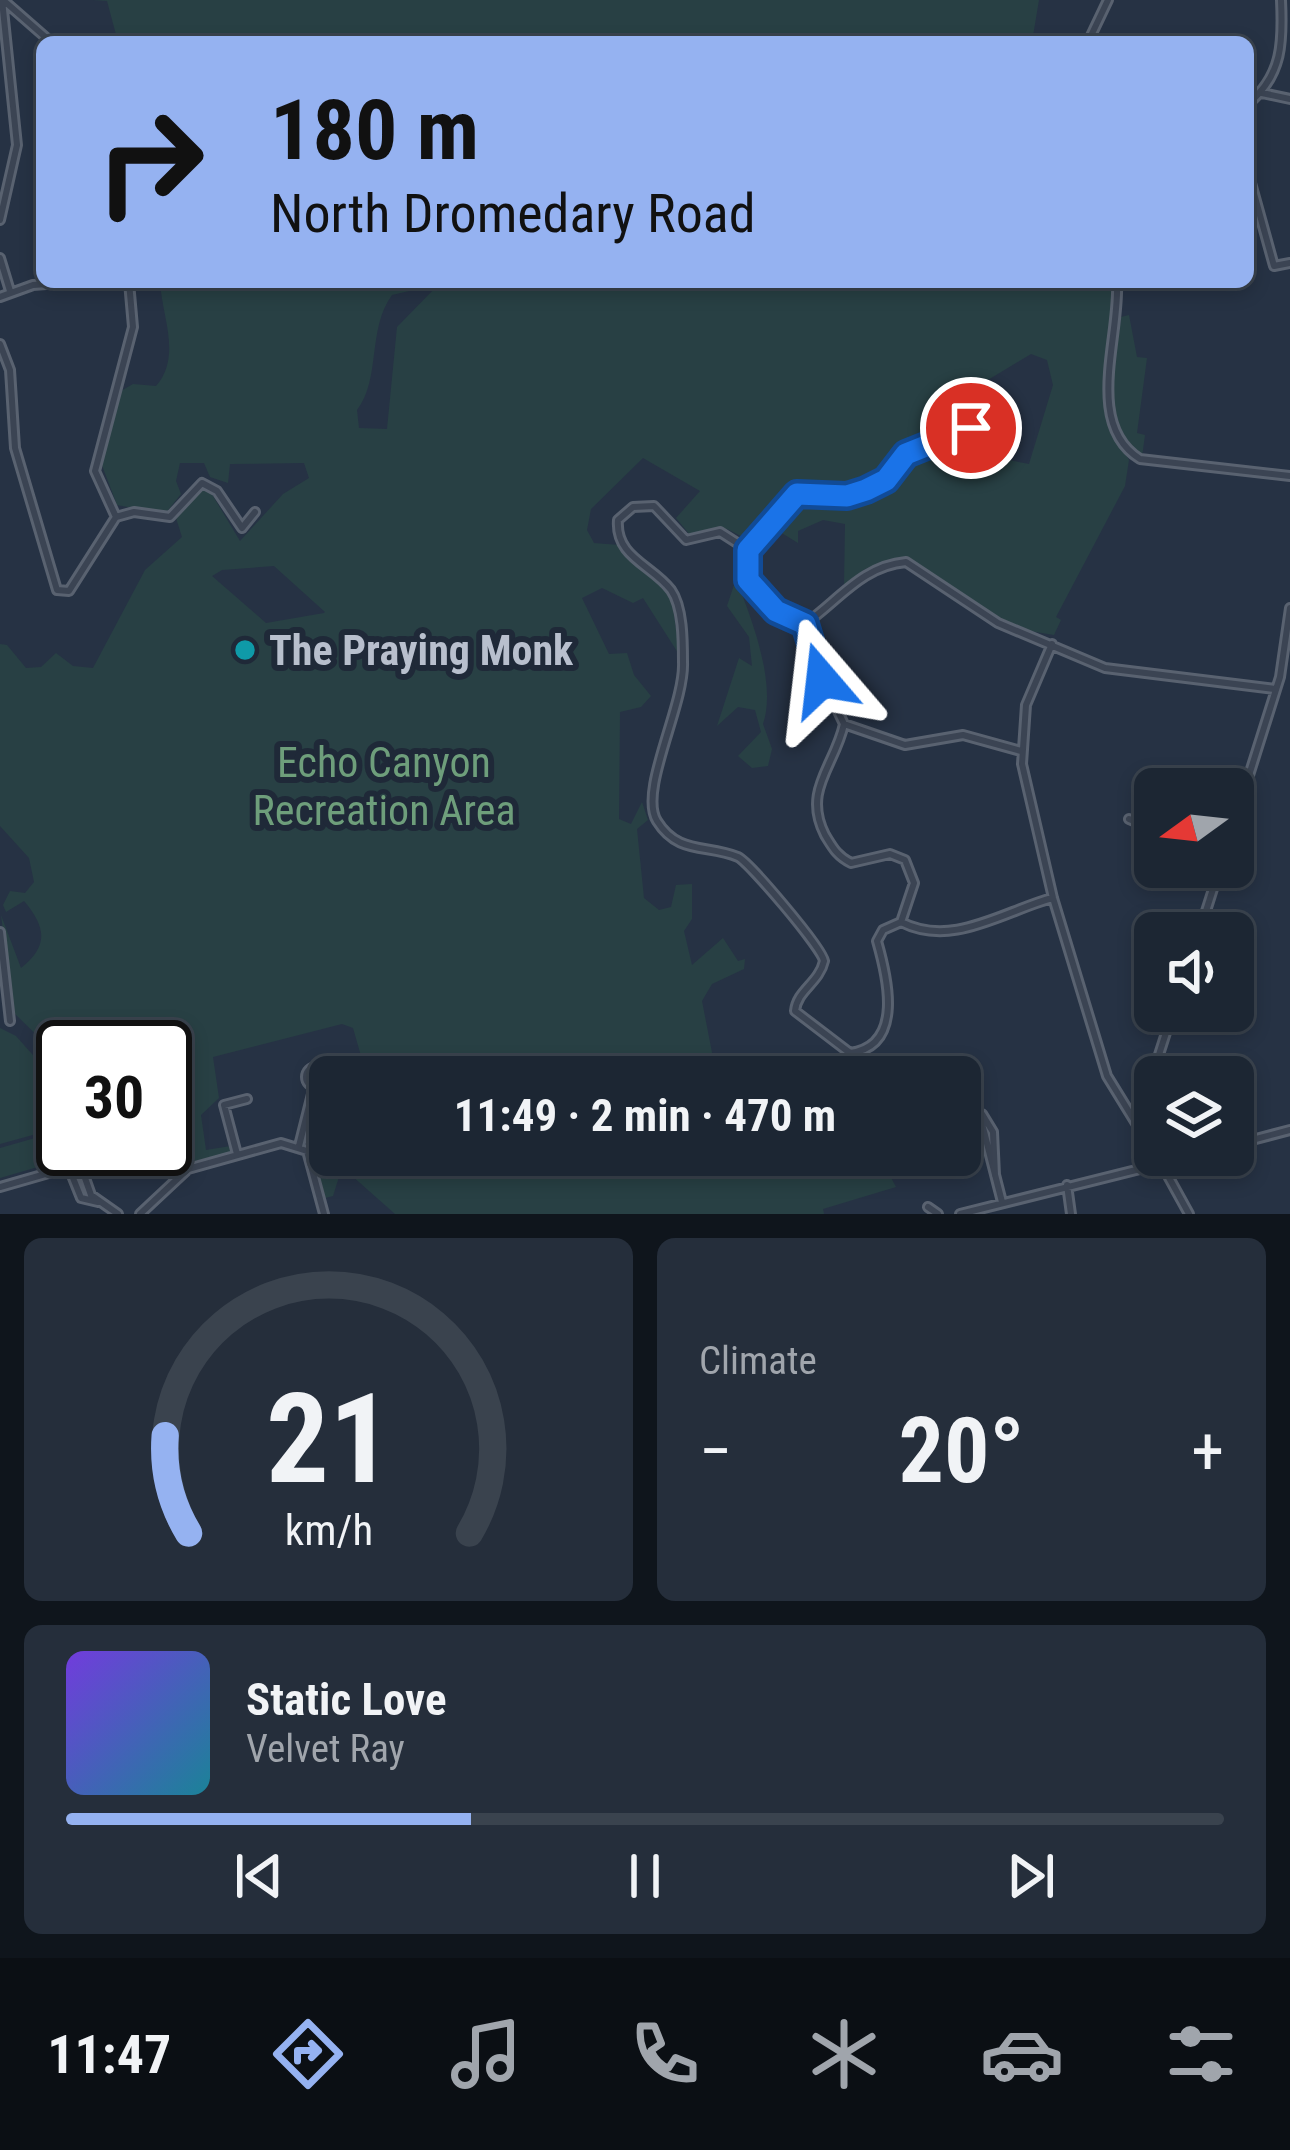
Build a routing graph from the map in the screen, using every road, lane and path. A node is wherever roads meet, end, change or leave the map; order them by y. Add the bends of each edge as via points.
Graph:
1 (3, 0) edge
2 (1108, 0) edge
3 (1281, 0) edge
4 (44, 36) edge
5 (1091, 36) edge
6 (1262, 93) junction
7 (1254, 99) edge
8 (1290, 99) edge
9 (1254, 194) edge
10 (0, 220) edge
11 (0, 257) edge
12 (1290, 263) edge
13 (36, 288) edge
14 (130, 288) edge
15 (1117, 288) edge
16 (10, 292) junction
17 (0, 297) edge
18 (0, 344) edge
19 (971, 428) dead end
20 (1290, 476) edge
21 (255, 512) dead end
22 (116, 518) junction
23 (748, 550) junction
24 (1290, 608) edge
25 (805, 624) junction
26 (1052, 644) junction
27 (1290, 685) edge
28 (1276, 686) junction
29 (844, 724) junction
30 (1021, 751) junction
31 (1251, 768) edge
32 (1129, 819) dead end
33 (1134, 821) edge
34 (1053, 898) junction
35 (901, 922) junction
36 (0, 932) edge
37 (10, 1022) dead end
38 (247, 1099) dead end
39 (309, 1105) edge
40 (1134, 1116) edge
41 (1290, 1130) edge
42 (1254, 1139) edge
43 (298, 1146) junction
44 (237, 1156) junction
45 (1134, 1170) edge
46 (192, 1171) edge
47 (38, 1176) edge
48 (72, 1176) edge
49 (84, 1176) edge
50 (176, 1176) edge
51 (1168, 1176) edge
52 (995, 1180) junction
53 (1067, 1185) junction
54 (0, 1186) edge
55 (102, 1202) junction
56 (1002, 1202) junction
57 (928, 1208) dead end
58 (118, 1214) edge
59 (140, 1214) edge
60 (324, 1214) edge
61 (938, 1214) edge
62 (960, 1214) edge
63 (1071, 1214) edge
64 (1189, 1214) edge

1 - 4 street
1 - 10 street via 17,145
2 - 5 street
3 - 6 street via 1285,47
6 - 7 street
6 - 8 street
9 - 12 street via 1274,266
11 - 16 street
13 - 16 street
14 - 22 street via 133,327 95,471
15 - 20 street via 1108,412 1119,443 1140,459
16 - 17 street
18 - 22 street via 10,370 15,448 51,580 63,592 81,580
19 - 23 street via 906,454 866,490 797,494
21 - 22 street via 242,528 218,491 202,482 170,518
23 - 25 street via 746,576 756,591
23 - 35 street via 728,533 686,540 654,506 633,507 618,520 623,547 677,604 680,699 652,788 653,814 689,848 744,860 805,928 824,961 795,1011 850,1053 871,1045 886,1021 889,983 878,941
24 - 28 street
25 - 26 street via 862,575 906,562 998,623
25 - 29 street
26 - 28 street via 1120,672
26 - 30 street via 1026,705
27 - 28 street
28 - 31 street
29 - 30 street via 904,745 963,735
29 - 35 street via 816,786 820,826 851,863 890,854 905,860 914,883
30 - 34 street
32 - 33 street
34 - 35 street via 966,930
34 - 40 street via 1106,1076
36 - 37 street
38 - 44 street via 224,1105
39 - 43 street
41 - 42 street
43 - 44 street
43 - 60 street via 307,1151
44 - 46 street
45 - 53 street
47 - 54 street
48 - 55 street via 81,1198
49 - 55 street
50 - 59 street
51 - 64 street
52 - 52 street via 993,1132 980,1112 988,1133
52 - 56 street
53 - 56 street
53 - 63 street
55 - 58 street
56 - 62 street
57 - 61 street

